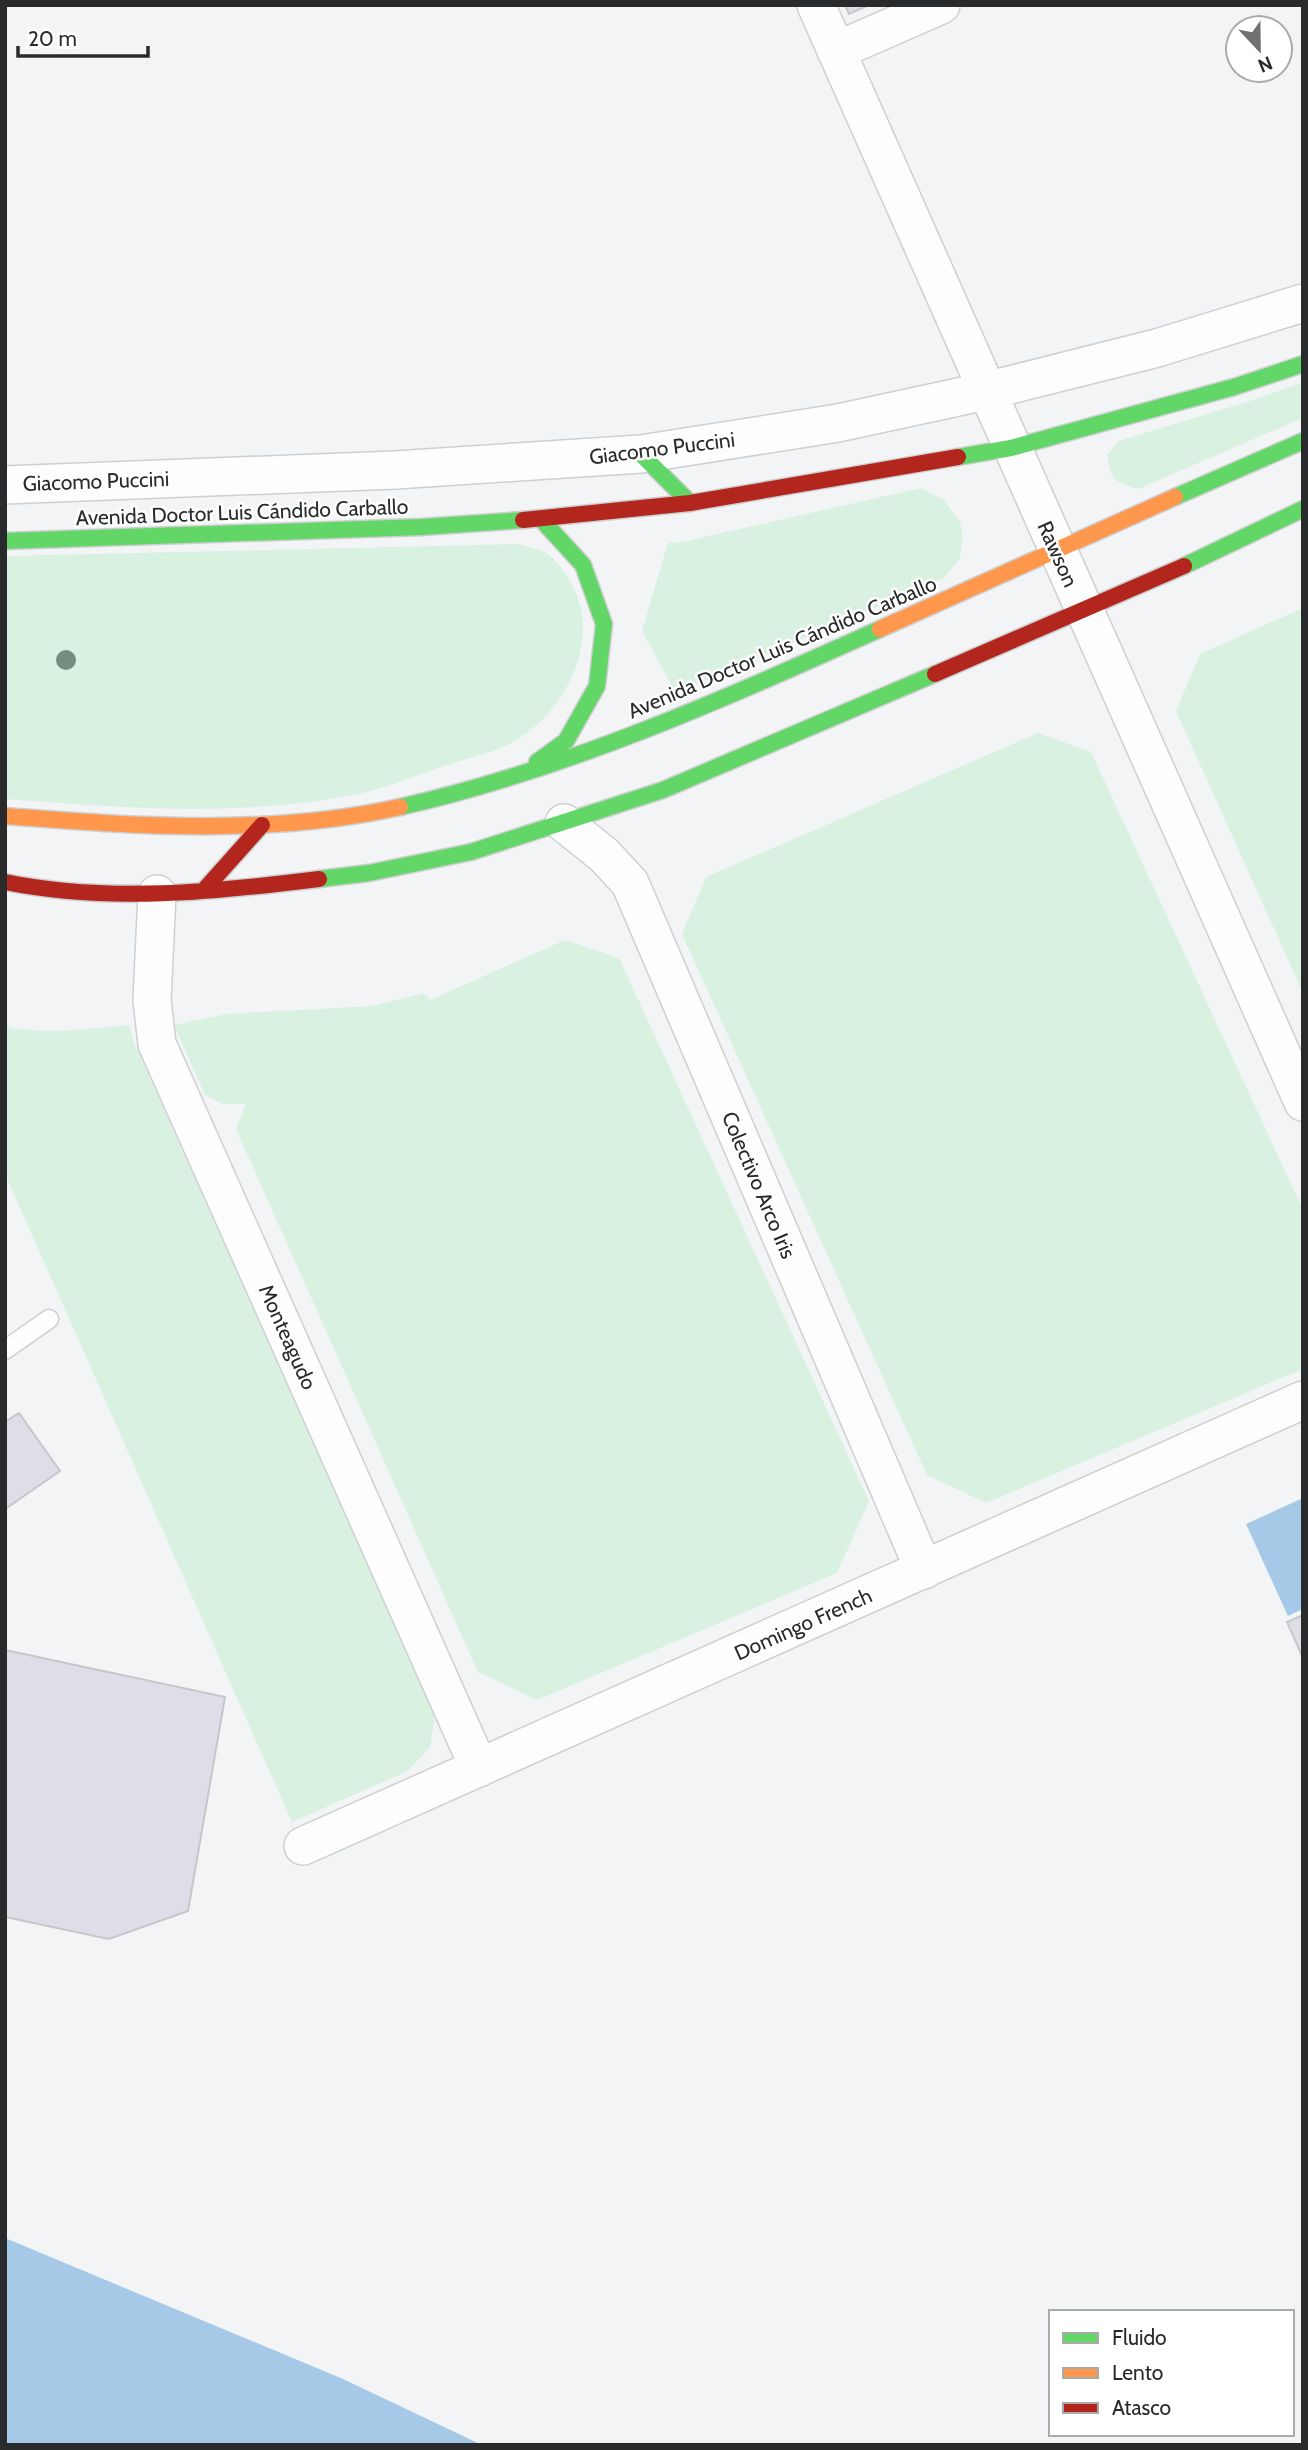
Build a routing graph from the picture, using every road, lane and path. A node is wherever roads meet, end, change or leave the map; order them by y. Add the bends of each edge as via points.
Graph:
1 (816, 5) edge
2 (941, 5) edge
3 (836, 51) junction
4 (1303, 303) edge
5 (1303, 364) edge
6 (986, 391) junction
7 (1303, 441) edge
8 (1011, 447) junction
9 (641, 454) junction
10 (5, 485) edge
11 (690, 503) junction
12 (1303, 509) edge
13 (541, 519) junction
14 (5, 541) edge
15 (1056, 549) junction
16 (1084, 612) junction
17 (516, 778) junction
18 (5, 816) edge
19 (564, 823) junction
20 (262, 825) junction
21 (5, 882) edge
22 (204, 890) junction
23 (157, 894) junction
24 (1303, 1102) edge
25 (49, 1319) dead end
26 (5, 1350) edge
27 (1303, 1401) edge
28 (924, 1570) junction
29 (479, 1768) junction
30 (303, 1846) dead end

1 - 3 street, Rawson
2 - 3 street
3 - 6 street, Rawson
4 - 6 street, Giacomo Puccini via 1157,348
5 - 8 main road, Avenida Doctor Luis Cándido Carballo
6 - 8 street, Rawson
6 - 9 street, Giacomo Puccini via 838,423
7 - 15 main road, Avenida Doctor Luis Cándido Carballo
8 - 11 main road, Avenida Doctor Luis Cándido Carballo
8 - 15 street, Rawson
9 - 10 street, Giacomo Puccini via 395,470
9 - 11 main road
11 - 13 main road, Avenida Doctor Luis Cándido Carballo
12 - 16 main road
13 - 14 main road, Avenida Doctor Luis Cándido Carballo
13 - 17 main road via 583,565 604,624 597,686 566,741
15 - 16 street, Rawson
15 - 17 main road, Avenida Doctor Luis Cándido Carballo via 693,713
16 - 19 main road via 663,790
16 - 24 street, Rawson
17 - 20 main road, Avenida Doctor Luis Cándido Carballo via 391,809
18 - 20 main road, Avenida Doctor Luis Cándido Carballo via 120,825
19 - 22 main road via 471,852 369,873
19 - 28 street, Colectivo Arco Iris via 630,883
20 - 22 main road
21 - 23 main road via 45,890
22 - 23 main road
23 - 29 street, Monteagudo via 152,1000 157,1044
25 - 26 lane
27 - 28 street, Domingo French
28 - 29 street, Domingo French
29 - 30 street, Domingo French

